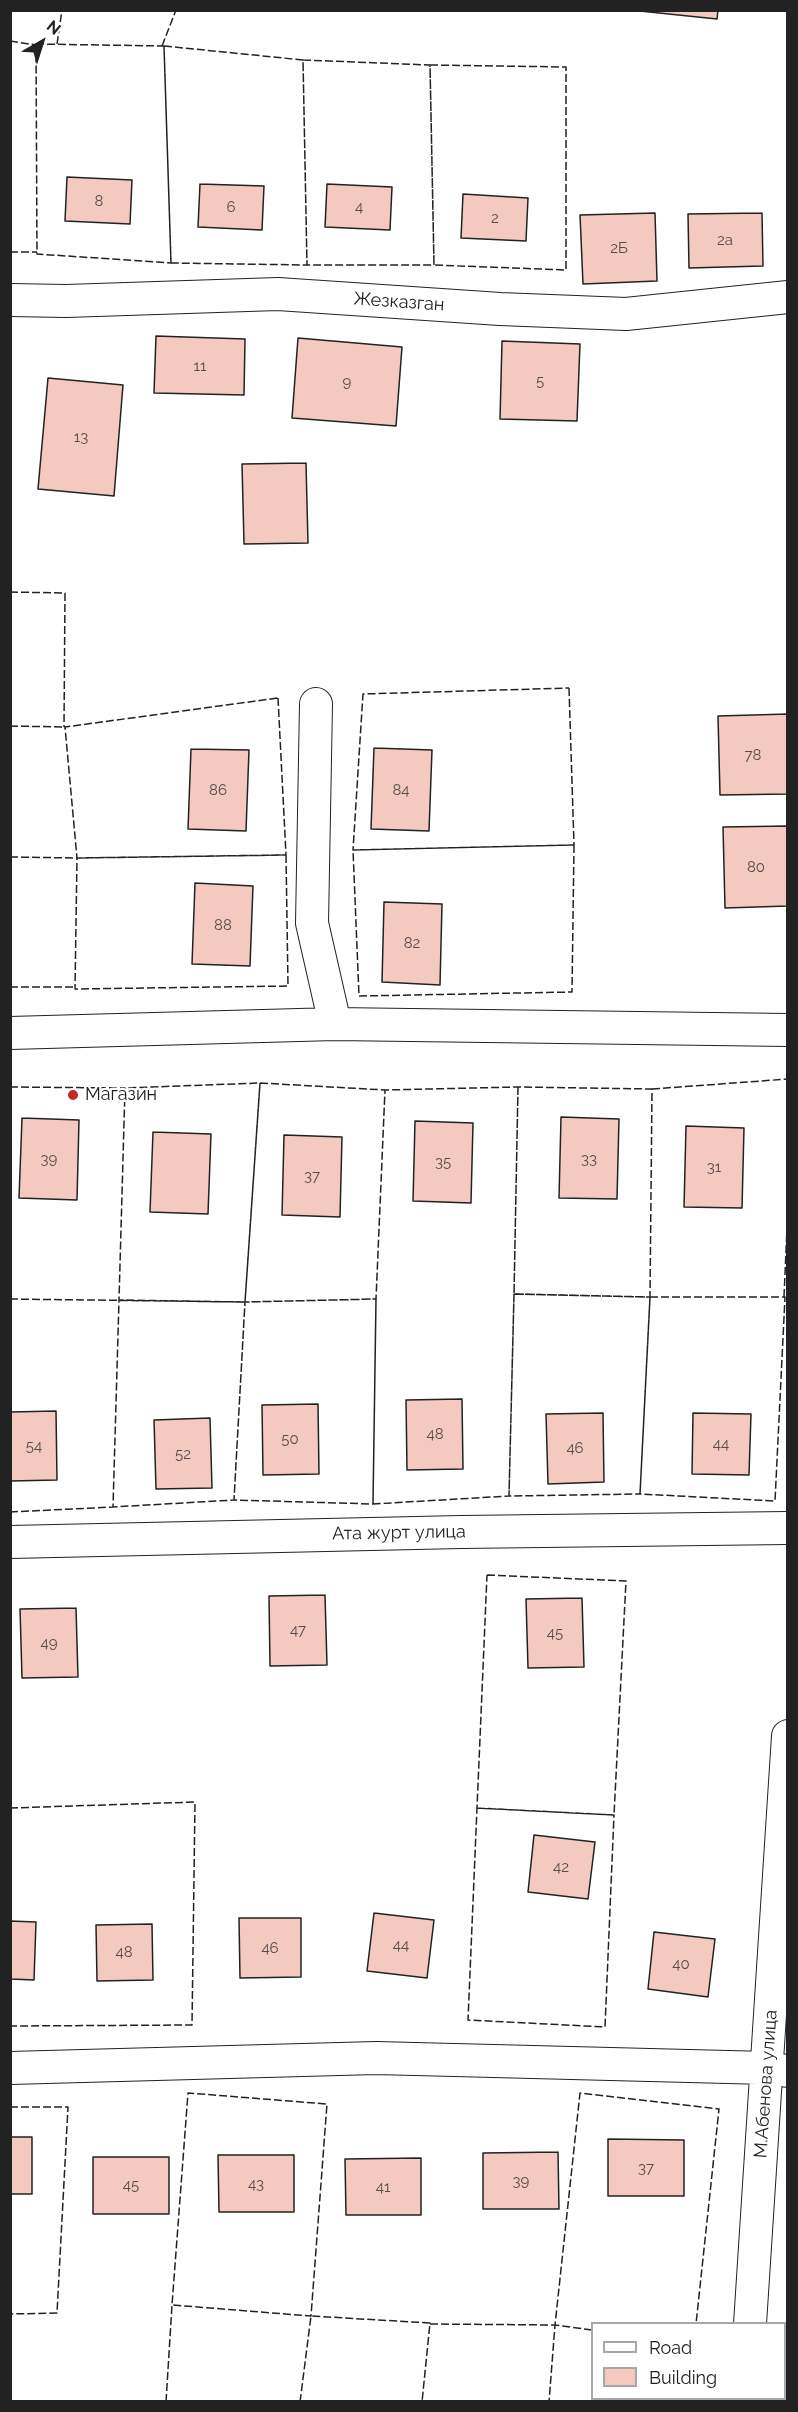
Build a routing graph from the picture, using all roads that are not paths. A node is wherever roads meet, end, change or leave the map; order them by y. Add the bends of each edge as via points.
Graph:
1 (788, 297) edge
2 (10, 300) edge
3 (316, 704) dead end
4 (335, 1024) junction
5 (788, 1030) edge
6 (10, 1033) edge
7 (788, 1528) edge
8 (10, 1542) edge
9 (788, 1736) edge
10 (10, 2068) edge
11 (777, 2069) edge
12 (750, 2322) edge

1 - 2 street, Жезказган via 626,314 278,294
3 - 4 street via 312,923
4 - 5 street
4 - 6 street
7 - 8 street, Ата журт улица
9 - 11 street, М.Абенова улица via 781,1812
10 - 11 street via 376,2058
11 - 12 street, М.Абенова улица

